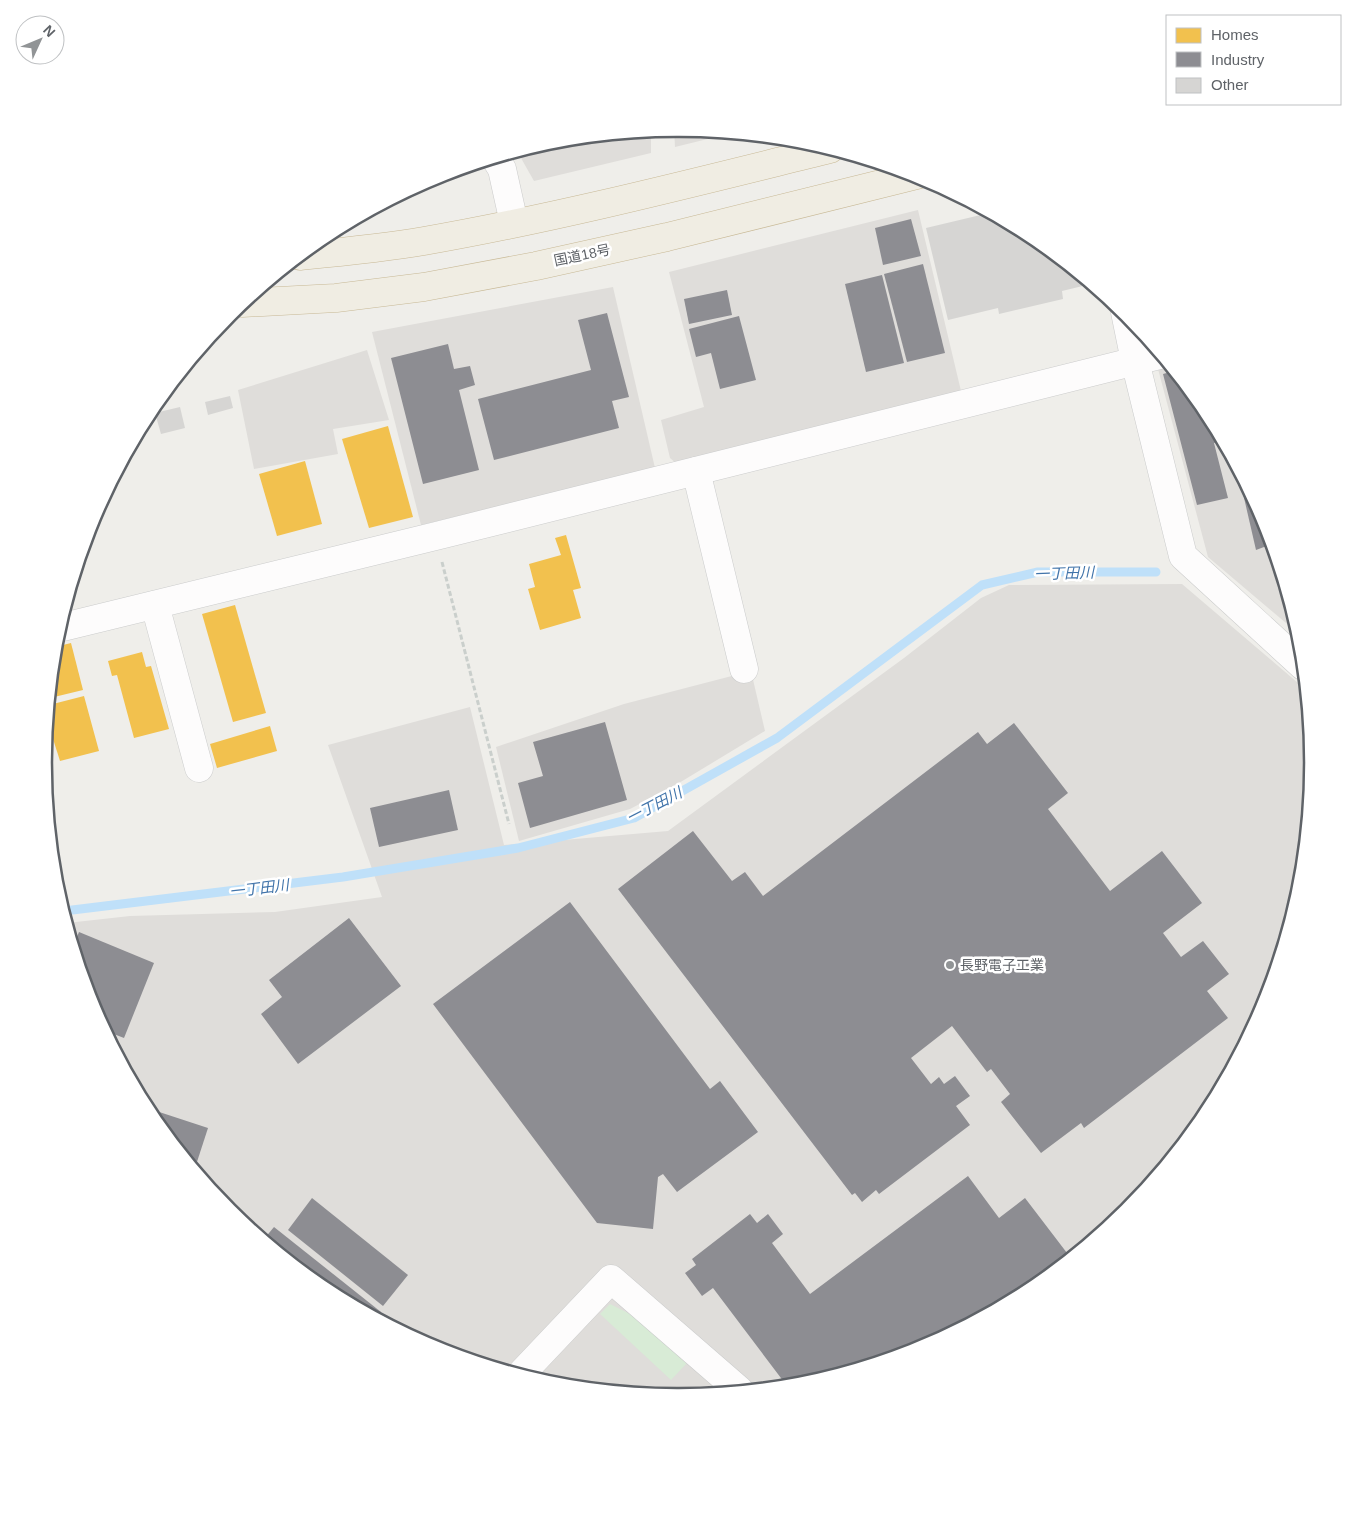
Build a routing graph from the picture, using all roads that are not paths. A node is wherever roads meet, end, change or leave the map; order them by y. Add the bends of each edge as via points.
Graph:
1 (814, 152) edge
2 (498, 163) edge
3 (902, 179) edge
4 (514, 223) junction
5 (313, 254) edge
6 (255, 302) edge
7 (1139, 341) edge
8 (1148, 358) edge
9 (696, 471) junction
10 (155, 605) junction
11 (68, 626) edge
12 (1290, 643) edge
13 (744, 668) dead end
14 (200, 768) dead end
15 (526, 1368) edge
16 (733, 1385) edge

1 - 4 highway
2 - 4 street
3 - 6 highway, 国道18号 via 536,266 414,288 336,298
4 - 5 highway via 423,241
7 - 8 street
8 - 9 street
8 - 12 street via 1183,556
9 - 10 street
9 - 13 street
10 - 11 street
10 - 14 street
15 - 16 street via 611,1279

